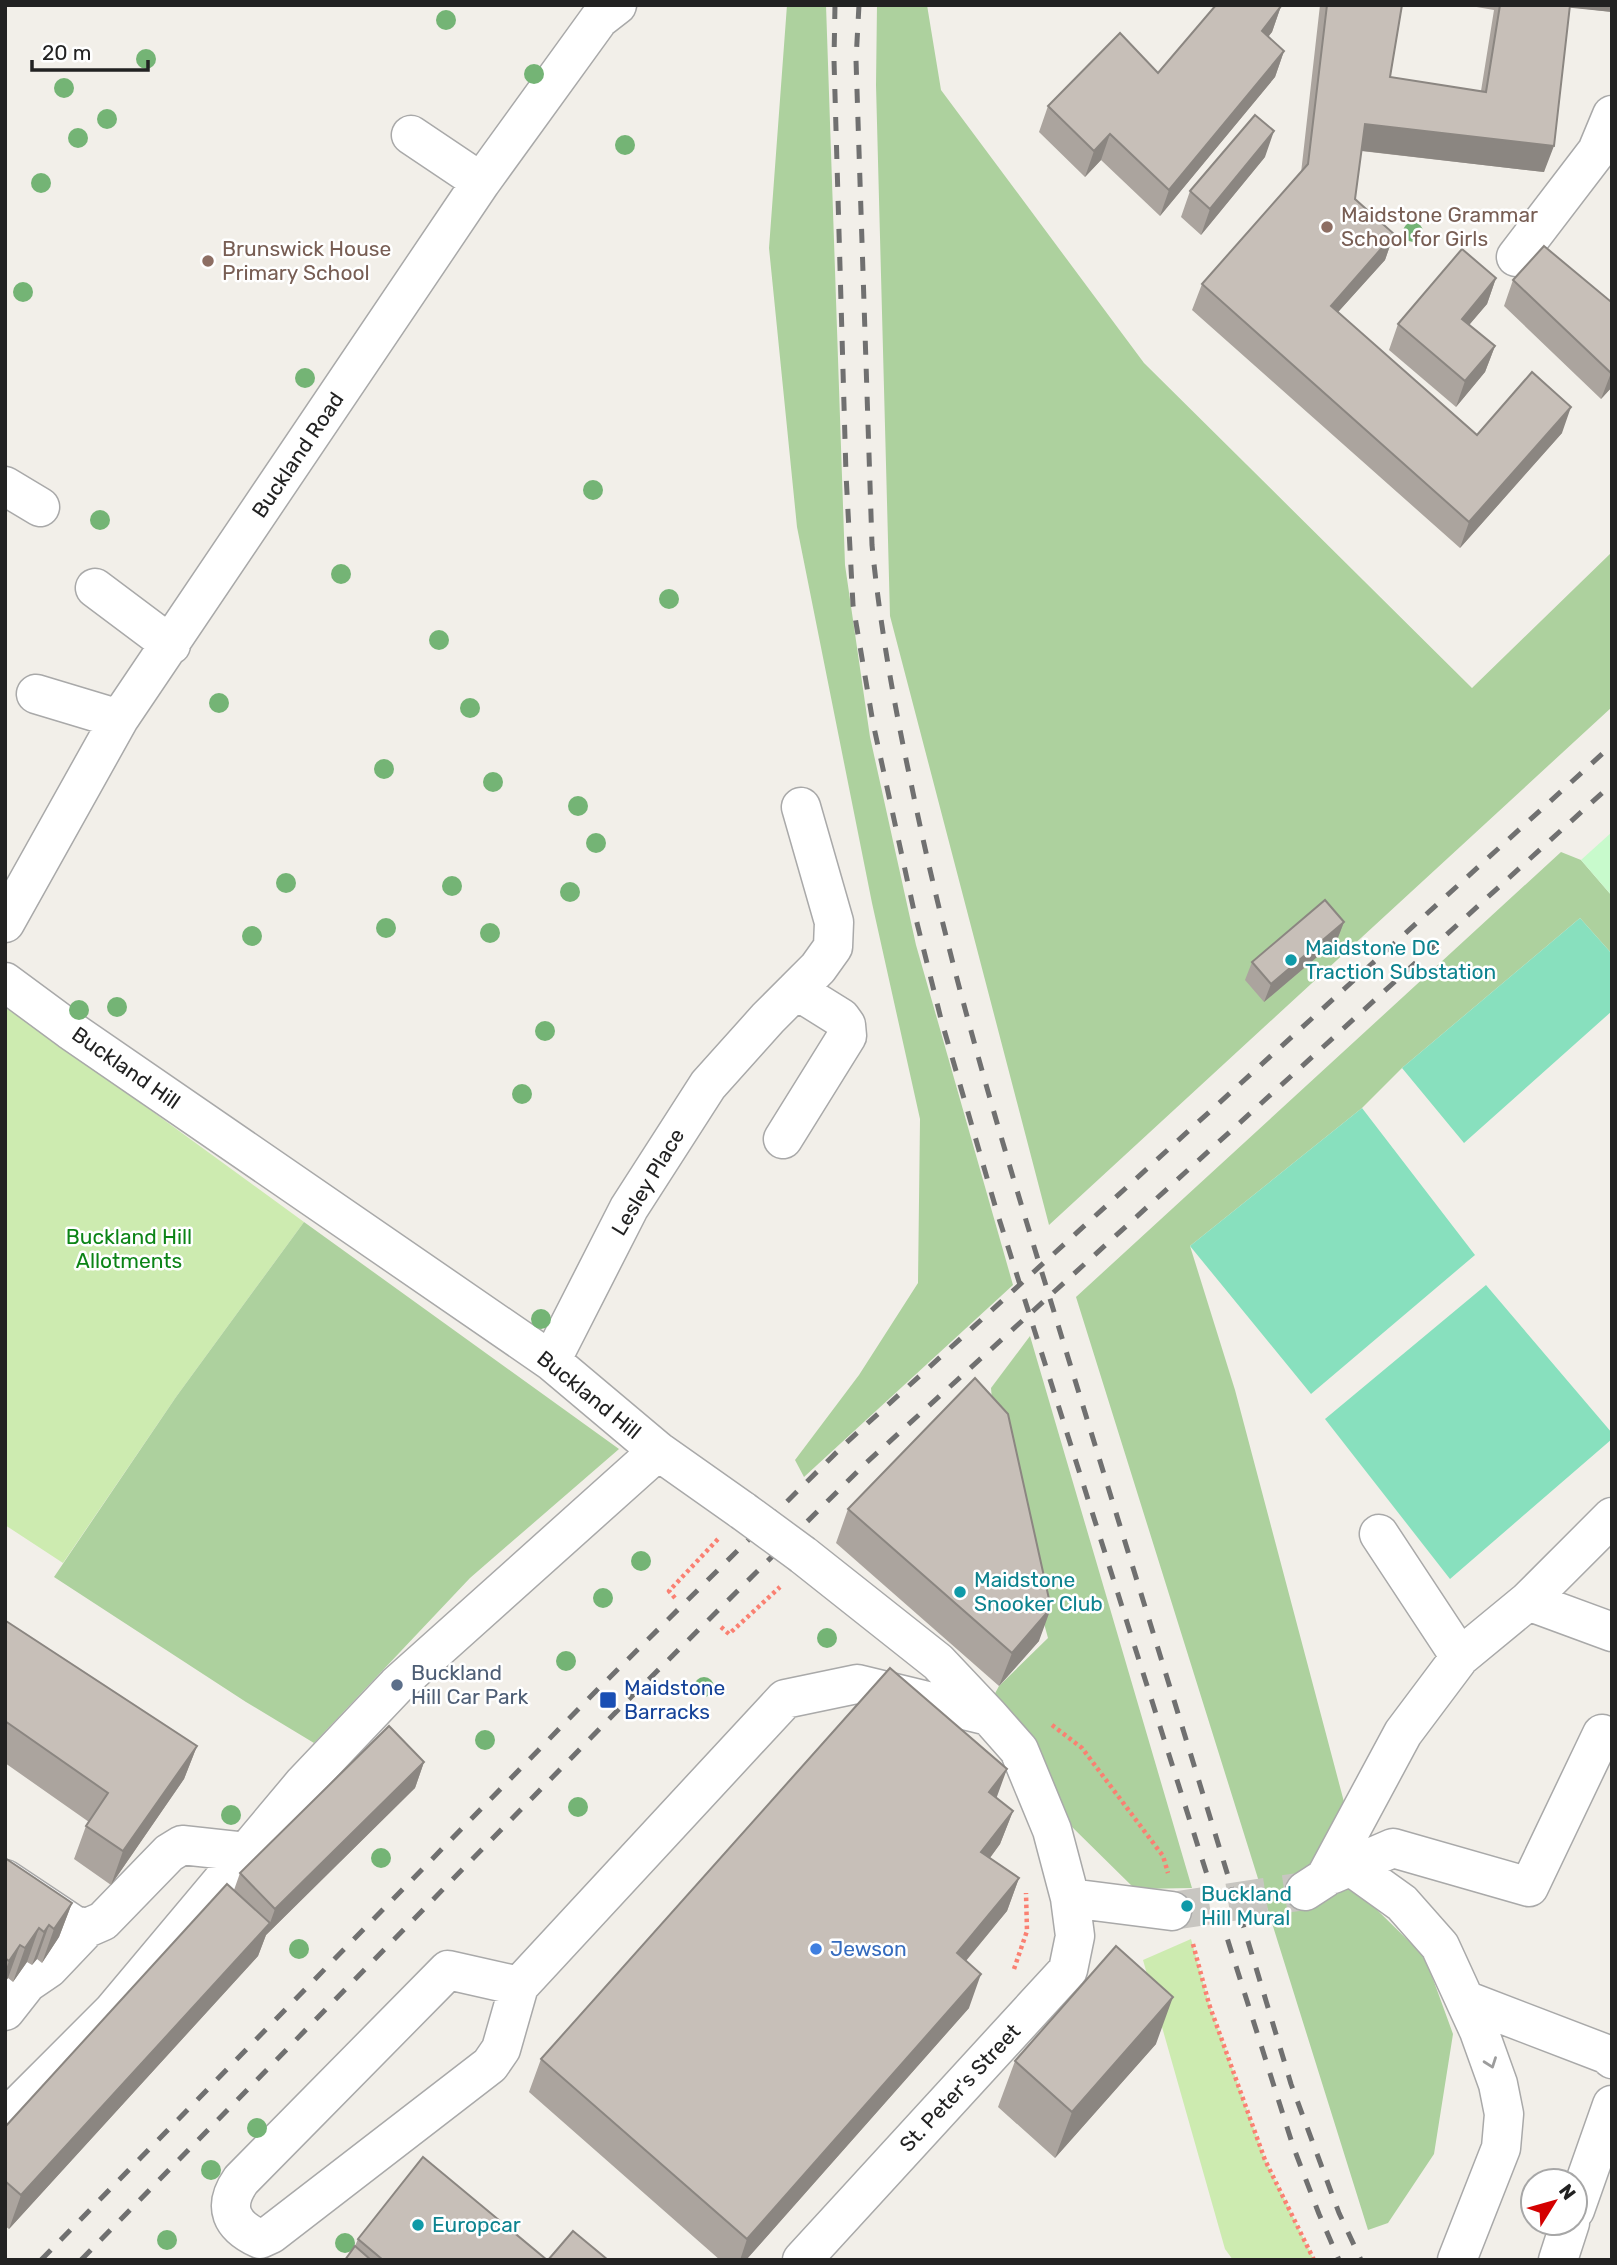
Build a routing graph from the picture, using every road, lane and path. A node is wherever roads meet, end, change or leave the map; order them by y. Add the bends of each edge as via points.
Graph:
1 (599, 10) edge
2 (1612, 115) edge
3 (411, 135) dead end
4 (481, 182) junction
5 (1516, 257) dead end
6 (5, 486) edge
7 (40, 507) dead end
8 (95, 588) dead end
9 (171, 645) junction
10 (36, 694) dead end
11 (119, 719) junction
12 (801, 807) dead end
13 (5, 923) edge
14 (5, 982) edge
15 (796, 990) junction
16 (783, 1139) dead end
17 (551, 1361) junction
18 (658, 1451) junction
19 (1612, 1517) edge
20 (735, 1520) junction
21 (1379, 1534) dead end
22 (781, 1587) dead end
23 (675, 1598) dead end
24 (1528, 1601) junction
25 (721, 1627) dead end
26 (1612, 1632) edge
27 (1460, 1657) junction
28 (989, 1716) junction
29 (1602, 1734) dead end
30 (246, 1852) junction
31 (1326, 1878) junction
32 (5, 1879) edge
33 (1026, 1892) dead end
34 (1070, 1898) junction
35 (1172, 1911) tunnel mouth
36 (87, 1928) junction
37 (1012, 1975) dead end
38 (519, 1986) junction
39 (1465, 2000) junction
40 (5, 2011) edge
41 (1612, 2059) edge
42 (1612, 2105) edge
43 (5, 2119) edge
44 (1589, 2170) edge
45 (1565, 2237) edge
46 (802, 2260) edge
47 (1457, 2260) edge
48 (1558, 2260) edge

1 - 4 street, Buckland Road
2 - 5 street via 1597,151
3 - 4 street
4 - 9 street, Buckland Road
6 - 7 street
8 - 9 street
9 - 11 street, Buckland Road
10 - 11 street
11 - 13 street, Buckland Road
12 - 15 street, Lesley Place via 834,922 833,947
14 - 17 street, Buckland Hill
15 - 16 street via 841,1018 848,1036
15 - 17 street, Lesley Place via 708,1085 629,1208
17 - 18 street, Buckland Hill
18 - 20 street, Buckland Hill
18 - 30 street via 298,1778
19 - 24 street
20 - 23 path via 669,1591
20 - 28 street, Buckland Hill, bridge via 803,1555 938,1662
21 - 27 street
22 - 25 path via 729,1634
24 - 26 street
24 - 27 street
27 - 31 street via 1403,1732
28 - 34 street, Buckland Hill via 1018,1750 1052,1830
28 - 38 street via 857,1685 785,1699
29 - 31 street via 1529,1887 1393,1849
30 - 36 street via 182,1845 103,1921
30 - 43 street via 114,2011
31 - 39 street via 1402,1903 1440,1946
32 - 36 street via 74,1926
33 - 37 path via 1027,1931
34 - 35 street
34 - 46 street, St. Peter's Street via 1075,1936 1068,1970
36 - 40 street via 49,1968 27,1983
38 - 38 street via 501,2049 490,2065 271,2234 260,2239 248,2234 230,2207 241,2180 448,1970
39 - 41 street
39 -> 47 street via 1498,2084 1504,2114 1501,2148
42 - 44 street
45 - 48 street

